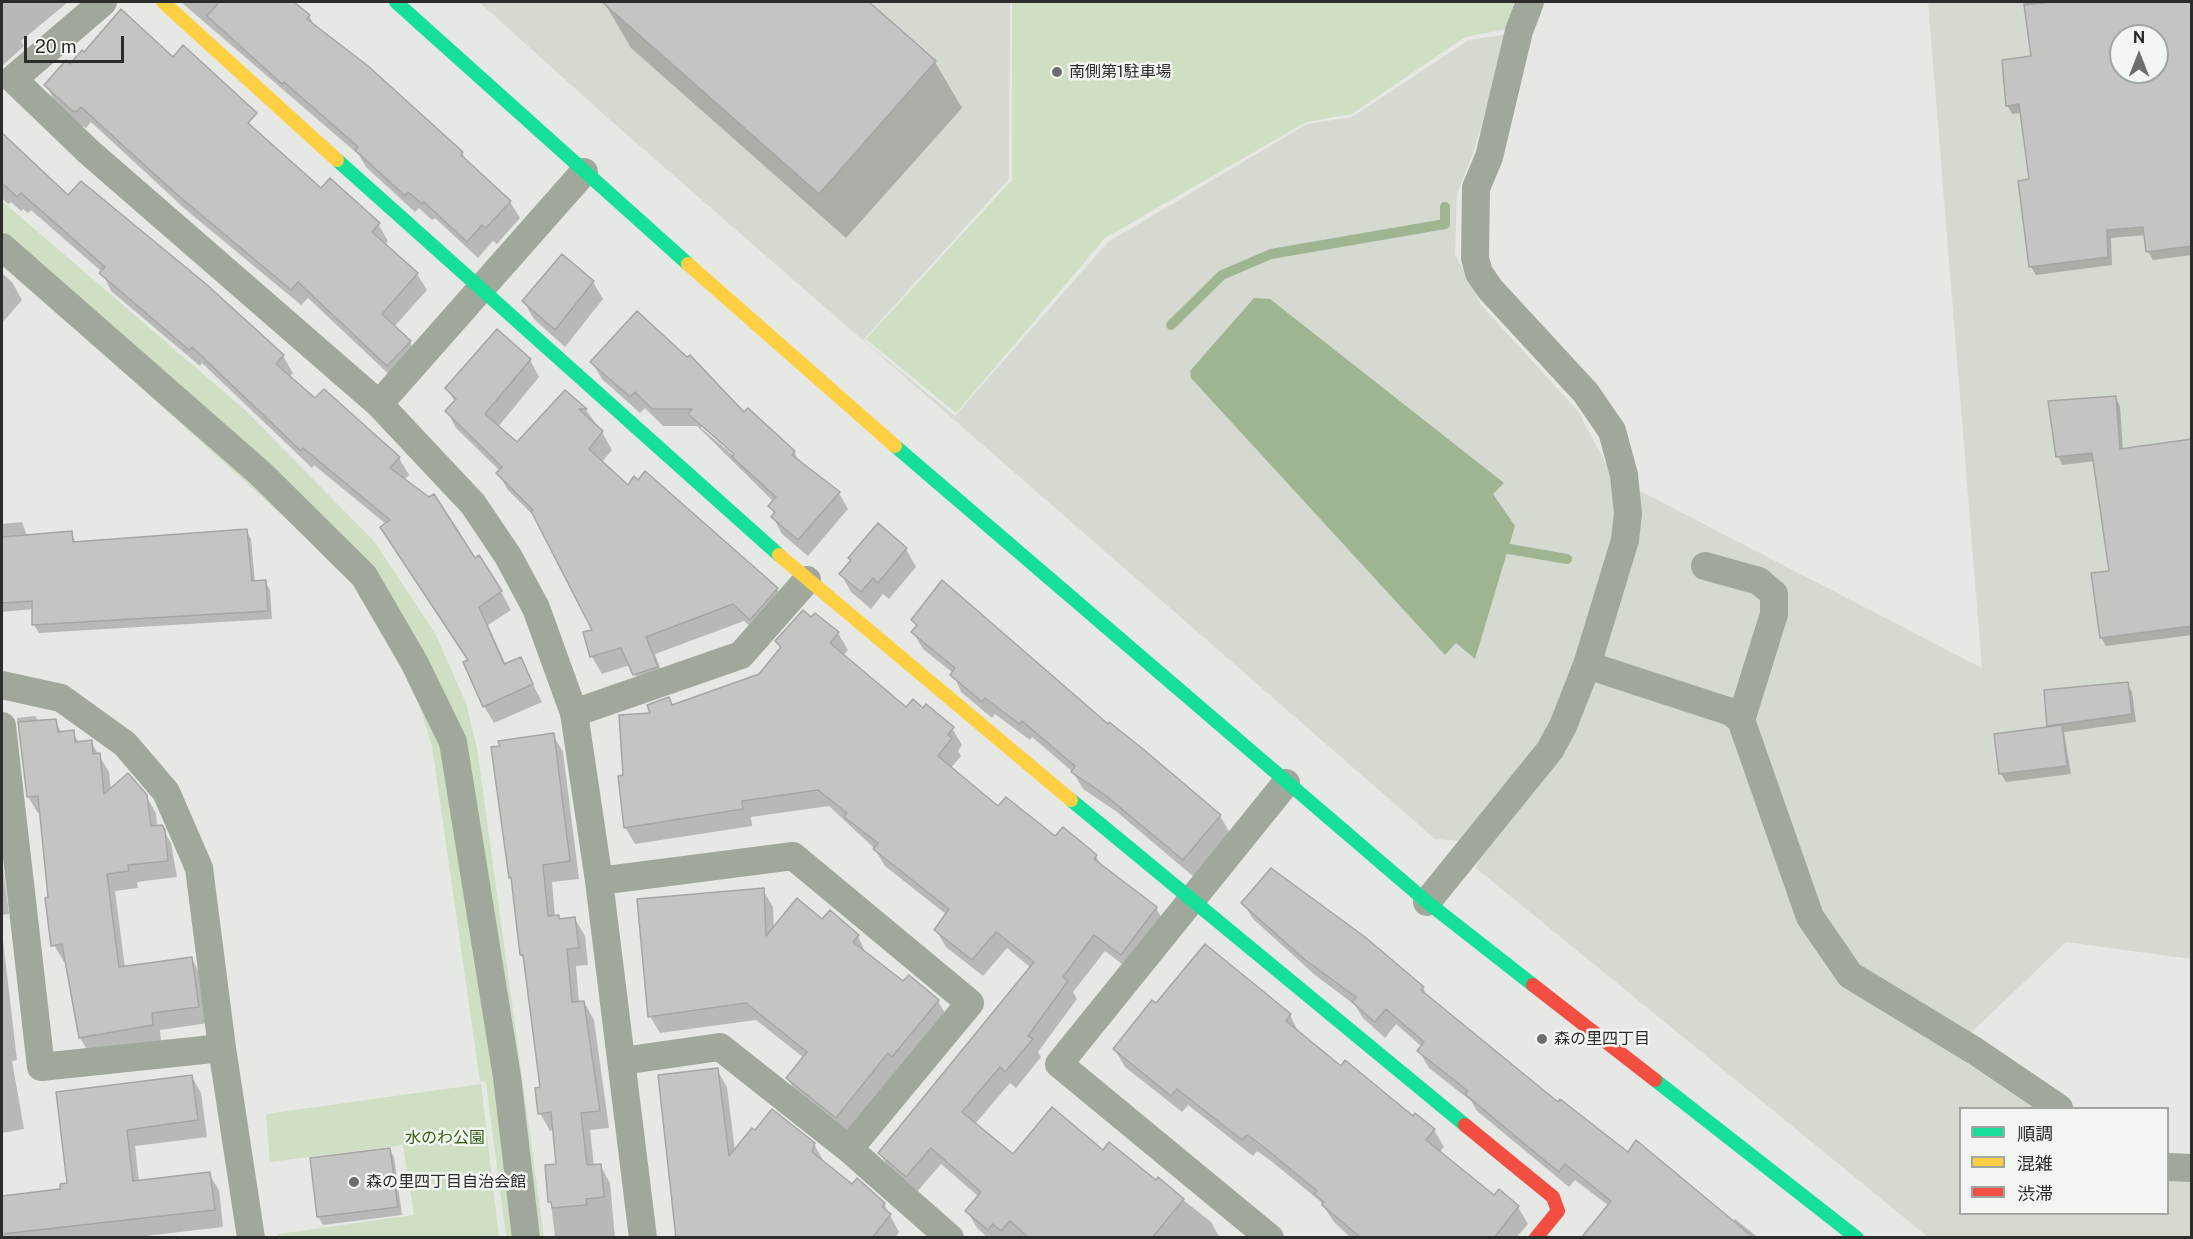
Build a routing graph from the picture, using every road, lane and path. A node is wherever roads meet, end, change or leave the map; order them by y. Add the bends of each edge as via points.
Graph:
1 (103, 2) edge
2 (163, 2) edge
3 (396, 2) edge
4 (1530, 2) edge
5 (584, 172) junction
6 (2, 248) edge
7 (480, 289) junction
8 (379, 404) junction
9 (1705, 566) dead end
10 (807, 580) junction
11 (1587, 665) junction
12 (2, 685) edge
13 (574, 713) junction
14 (1741, 720) junction
15 (2, 726) edge
16 (1286, 783) junction
17 (599, 881) junction
18 (1191, 901) junction
19 (1427, 903) junction
20 (222, 1048) junction
21 (622, 1060) junction
22 (2058, 1107) edge
23 (849, 1149) junction
24 (2169, 1167) edge
25 (2192, 1168) edge
26 (922, 1229) edge
27 (251, 1238) edge
28 (526, 1238) edge
29 (643, 1238) edge
30 (950, 1238) edge
31 (1270, 1238) edge
32 (1536, 1238) edge
33 (1857, 1238) edge

1 - 8 street via 13,79 89,152
2 - 7 street
3 - 5 street
4 - 11 street via 1518,31 1489,157 1476,188 1474,258 1490,289 1586,393 1612,431 1628,514 1625,540
5 - 7 street
5 - 16 street via 835,395
6 - 28 street via 261,474 363,576 414,662 453,742 507,1077
7 - 8 street
7 - 10 street
8 - 13 street via 473,504 508,556 536,608
9 - 14 street via 1759,581 1774,594 1774,614
10 - 13 street via 741,655
10 - 18 street
11 - 14 street via 1731,712
11 - 19 street via 1550,750
12 - 20 street via 61,698 125,744 166,792 199,868
13 - 17 street
14 - 22 street via 1810,917 1850,975
15 - 20 street via 41,1067
16 - 18 street
16 - 19 street
17 - 21 street
17 - 23 street via 793,856 970,1003
18 - 31 street via 1059,1064
18 - 32 street via 1553,1197 1558,1211
19 - 33 street
20 - 27 street
21 - 23 street via 720,1047
21 - 29 street
23 - 26 street
24 - 25 street
26 - 30 street

